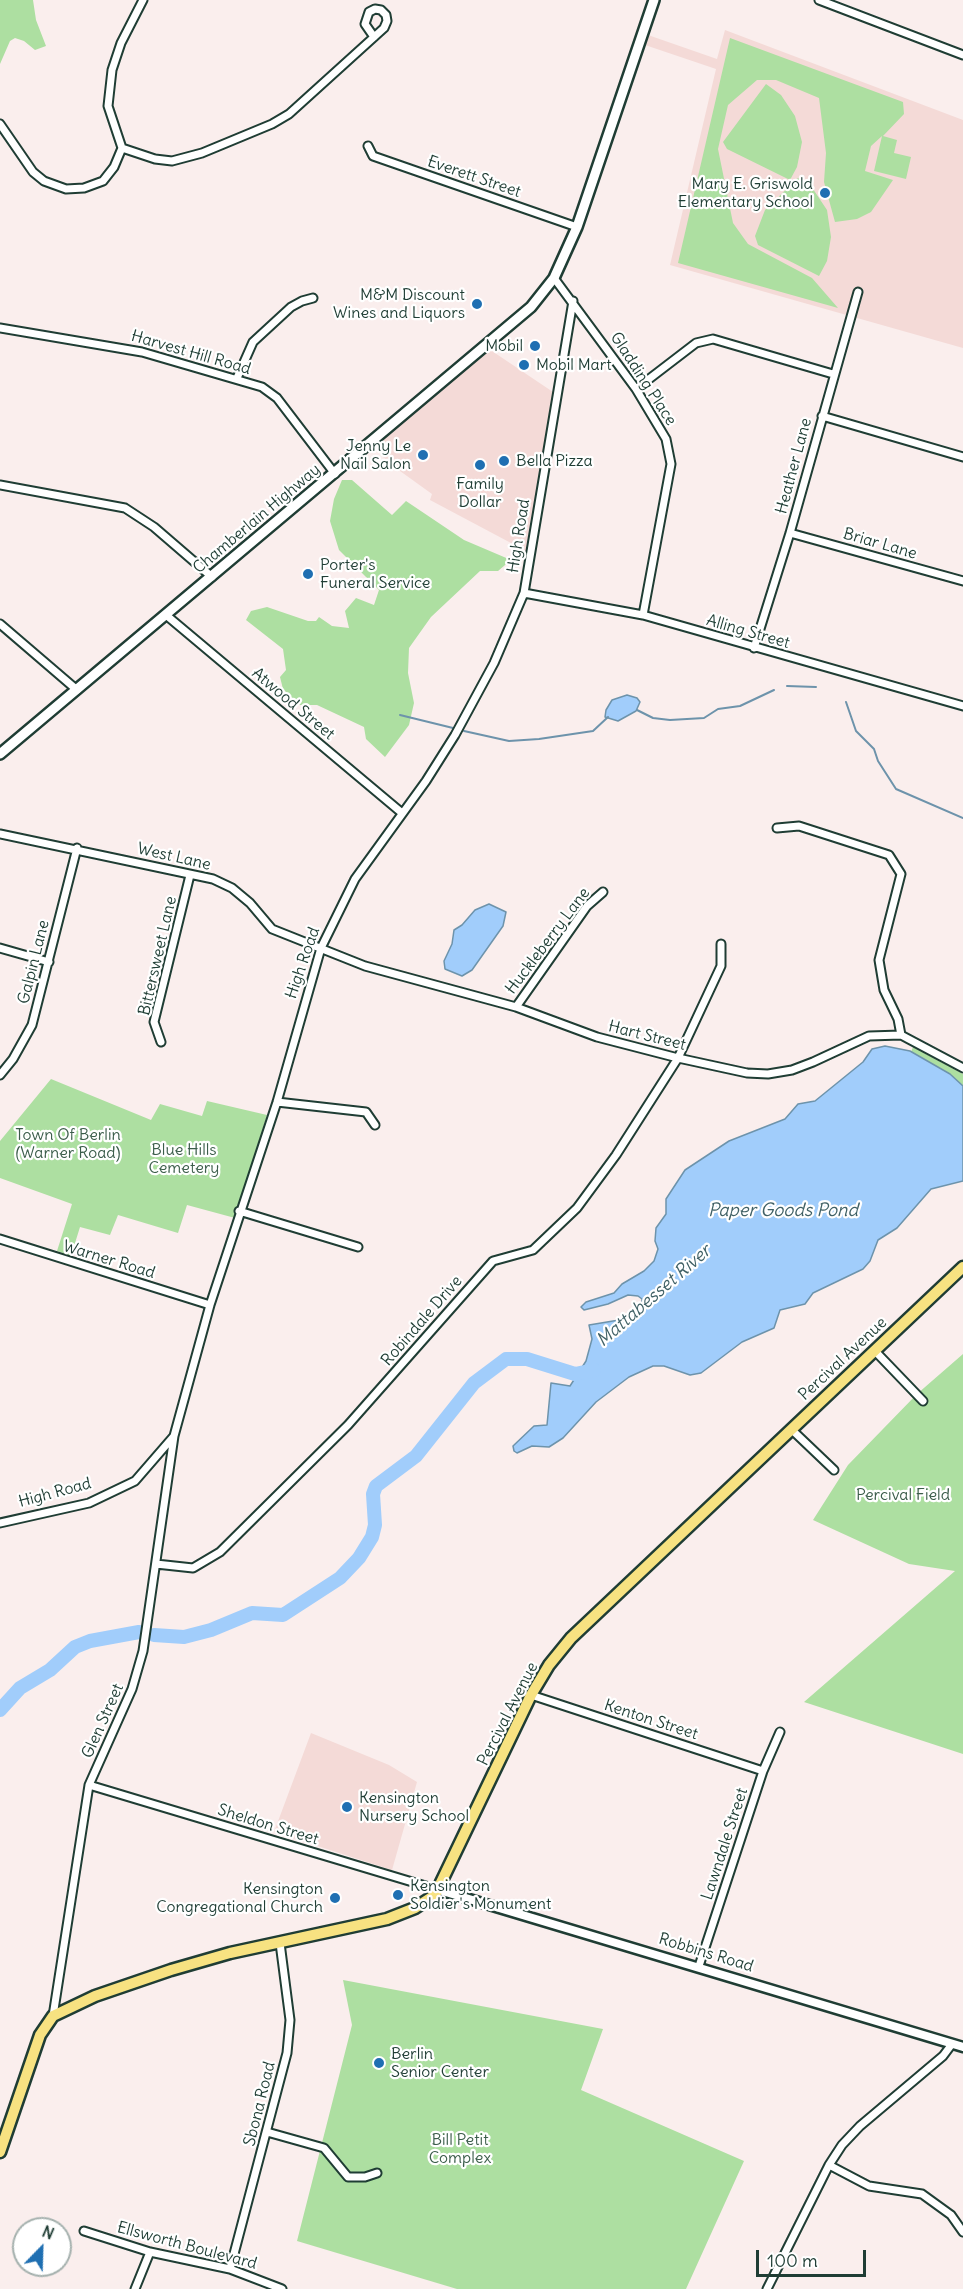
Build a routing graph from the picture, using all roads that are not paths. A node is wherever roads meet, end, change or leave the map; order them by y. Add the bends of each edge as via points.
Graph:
1 (144, 0) edge
2 (654, 0) edge
3 (819, 0) edge
4 (374, 37) dead end
5 (963, 55) edge
6 (0, 124) edge
7 (368, 146) dead end
8 (122, 148) junction
9 (577, 227) junction
10 (554, 278) junction
11 (858, 292) dead end
12 (313, 298) dead end
13 (573, 300) junction
14 (0, 328) edge
15 (833, 375) junction
16 (237, 378) junction
17 (636, 389) junction
18 (822, 416) junction
19 (963, 456) edge
20 (335, 474) junction
21 (0, 485) edge
22 (790, 533) junction
23 (212, 577) junction
24 (963, 581) edge
25 (524, 593) junction
26 (166, 615) junction
27 (643, 615) junction
28 (0, 624) edge
29 (754, 648) junction
30 (77, 690) junction
31 (963, 706) edge
32 (0, 754) edge
33 (402, 813) junction
34 (777, 828) dead end
35 (0, 834) edge
36 (77, 848) junction
37 (190, 876) junction
38 (603, 892) dead end
39 (721, 944) dead end
40 (0, 948) edge
41 (321, 948) junction
42 (49, 962) junction
43 (516, 1007) junction
44 (901, 1035) junction
45 (160, 1042) dead end
46 (678, 1058) junction
47 (963, 1068) edge
48 (0, 1075) edge
49 (276, 1102) junction
50 (375, 1125) dead end
51 (239, 1211) junction
52 (0, 1239) edge
53 (358, 1247) dead end
54 (963, 1267) edge
55 (210, 1305) junction
56 (874, 1350) junction
57 (923, 1401) dead end
58 (791, 1429) junction
59 (174, 1436) junction
60 (834, 1470) dead end
61 (0, 1523) edge
62 (156, 1564) junction
63 (531, 1695) junction
64 (780, 1732) dead end
65 (763, 1771) junction
66 (89, 1785) junction
67 (439, 1890) junction
68 (280, 1943) junction
69 (699, 1966) junction
70 (53, 2016) junction
71 (952, 2044) junction
72 (963, 2047) edge
73 (267, 2132) junction
74 (0, 2152) edge
75 (829, 2165) junction
76 (377, 2173) dead end
77 (84, 2231) dead end
78 (963, 2232) edge
79 (150, 2252) junction
80 (230, 2269) junction
81 (135, 2289) edge
82 (282, 2289) edge
83 (767, 2289) edge

1 - 8 street via 122,43 110,86 108,106
2 - 9 main road
3 - 5 street
4 - 8 street via 306,100 272,124 172,161
6 - 8 street via 33,172 66,189 103,181
7 - 9 street, Everett Street via 373,156
9 - 10 main road
10 - 13 street, Gladding Place
10 - 20 main road, Chamberlain Highway via 531,307
11 - 15 street, Heather Lane
12 - 16 street via 291,307 253,342
13 - 17 street, Gladding Place
13 - 25 street, High Road
14 - 16 street, Harvest Hill Road via 142,352
15 - 17 street via 713,339 696,343
15 - 18 street, Heather Lane
16 - 20 street, Harvest Hill Road via 262,387 277,398
17 - 27 street, Gladding Place via 666,439 671,464
18 - 19 street
18 - 22 street, Heather Lane
20 - 23 main road, Chamberlain Highway
21 - 23 street via 125,508 154,526
22 - 24 street, Briar Lane
22 - 29 street, Heather Lane
23 - 26 main road, Chamberlain Highway
25 - 27 street, Alling Street
25 - 33 street, High Road via 494,663 455,735
26 - 30 main road, Chamberlain Highway
26 - 33 street, Atwood Street
27 - 29 street, Alling Street
28 - 30 street
29 - 31 street, Alling Street
30 - 32 main road, Chamberlain Highway
33 - 41 street, High Road via 355,879
34 - 44 street via 799,826 889,855 901,874 879,960 884,990
35 - 36 street, West Lane
36 - 37 street, West Lane
36 - 42 street, Galpin Lane
37 - 41 street, West Lane via 213,879 232,888 272,929
37 - 45 street, Bittersweet Lane via 154,1022
38 - 43 street, Huckleberry Lane via 587,906
39 - 46 street, Robindale Drive via 720,966
40 - 42 street
41 - 43 street, Hart Street via 365,966
41 - 49 street, High Road
42 - 48 street, Galpin Lane via 32,1025
43 - 46 street, Hart Street via 597,1037
44 - 46 street, Hart Street via 869,1036 792,1070 768,1074
44 - 47 street, Hart Street
46 - 62 street, Robindale Drive via 577,1208 532,1250 493,1261 348,1425 220,1552 193,1568
49 - 50 street via 366,1112
49 - 51 street, High Road
51 - 53 street
51 - 55 street, High Road
52 - 55 street, Warner Road
54 - 56 main road, Percival Avenue
55 - 59 street, High Road
56 - 57 street
56 - 58 main road, Percival Avenue
58 - 60 street
58 - 63 main road, Percival Avenue via 571,1638
59 - 61 street, High Road via 135,1482 89,1503
59 - 62 street, Glen Street
62 - 66 street, Glen Street via 137,1675
63 - 65 street, Kenton Street
63 - 67 main road, Percival Avenue
64 - 65 street, Lawndale Street
65 - 69 street, Lawndale Street
66 - 67 street, Sheldon Street
66 - 70 street, Glen Street
67 - 68 main road, Percival Avenue via 424,1903 387,1919
67 - 69 street, Robbins Road
68 - 70 main road, Percival Avenue via 171,1970 95,1996
68 - 73 street, Sbona Road via 289,2031
69 - 71 street, Robbins Road
70 - 74 main road via 40,2035
71 - 72 street, Robbins Road
71 - 75 street via 860,2126
73 - 76 street via 324,2148 348,2177
73 - 80 street, Sbona Road
75 - 78 street via 869,2186 922,2194 951,2215
75 - 83 street
77 - 79 street, Ellsworth Boulevard
79 - 80 street, Ellsworth Boulevard
79 - 81 street
80 - 82 street, Ellsworth Boulevard

